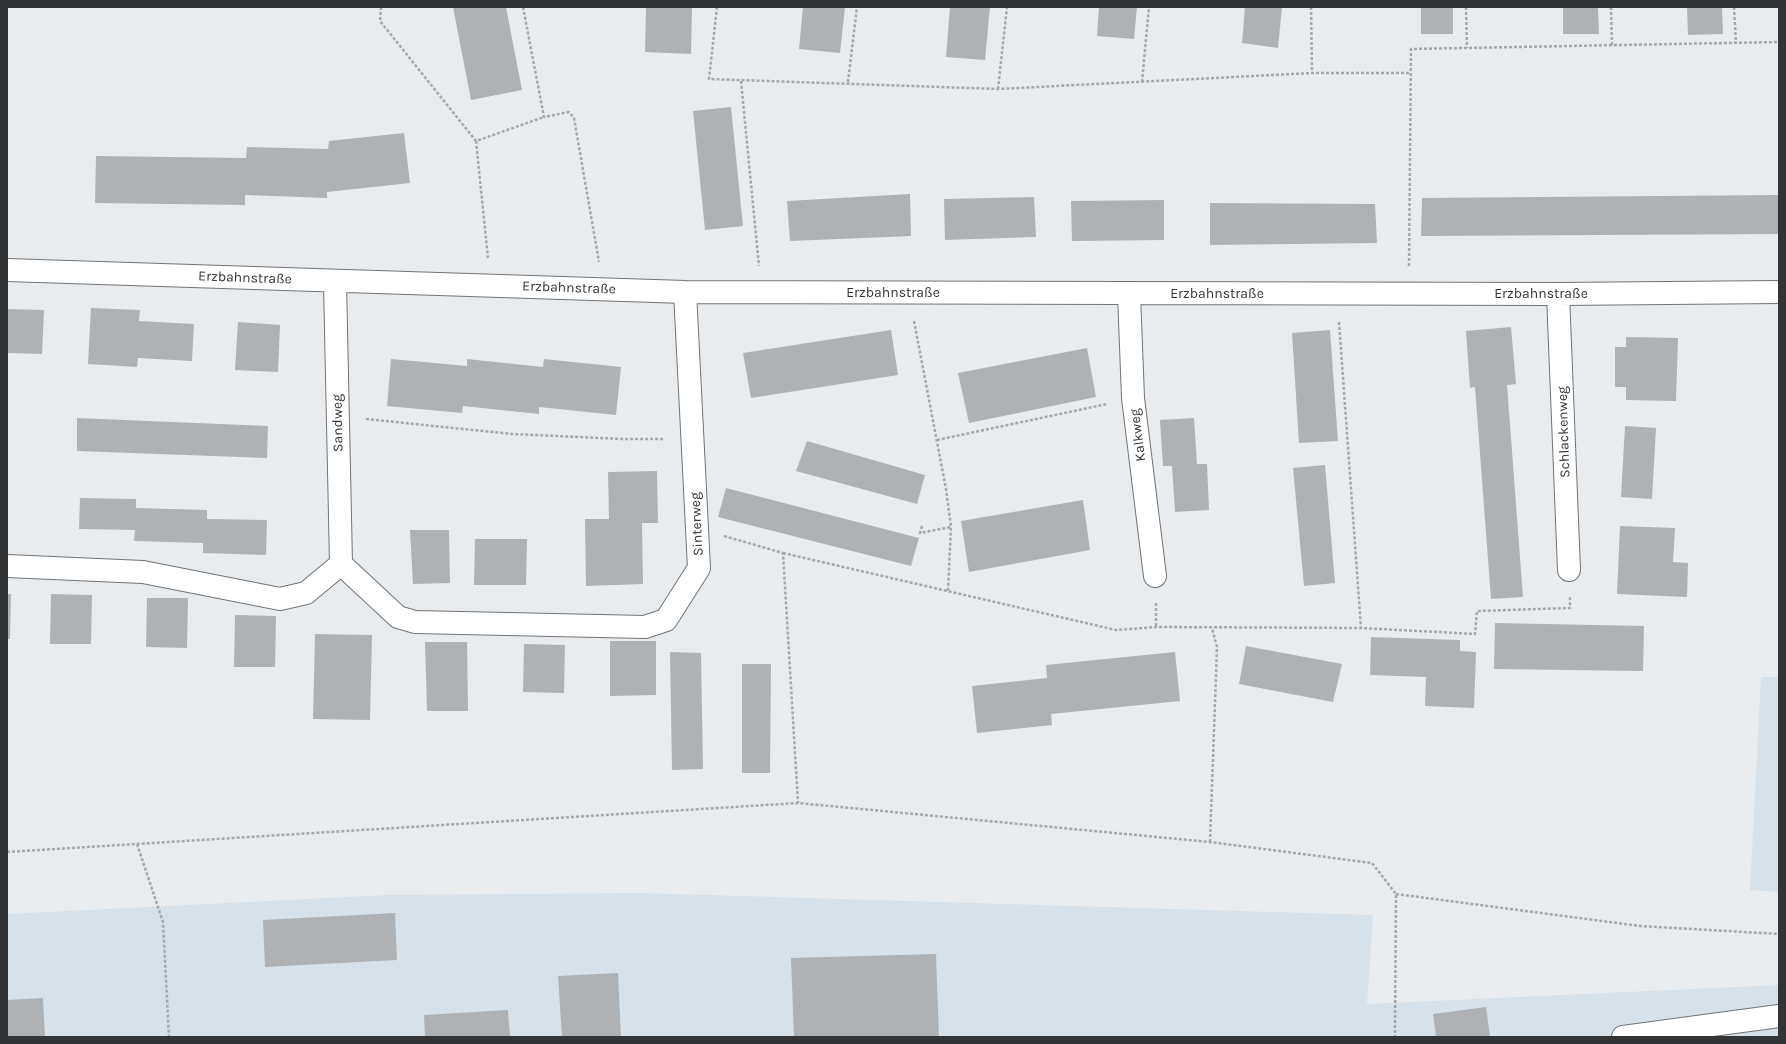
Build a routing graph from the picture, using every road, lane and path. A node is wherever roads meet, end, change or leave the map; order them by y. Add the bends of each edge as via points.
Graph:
1 (381, 7) edge
2 (523, 7) edge
3 (717, 7) edge
4 (857, 7) edge
5 (1007, 7) edge
6 (1149, 7) edge
7 (1311, 7) edge
8 (1466, 7) edge
9 (1611, 7) edge
10 (1734, 7) edge
11 (1779, 42) edge
12 (1736, 43) junction
13 (1612, 45) junction
14 (1467, 48) junction
15 (1312, 73) junction
16 (1410, 73) junction
17 (741, 81) junction
18 (848, 82) junction
19 (1142, 82) junction
20 (998, 89) junction
21 (544, 117) junction
22 (476, 141) junction
23 (7, 270) edge
24 (335, 282) junction
25 (492, 286) junction
26 (604, 290) junction
27 (685, 292) junction
28 (761, 292) junction
29 (1779, 292) edge
30 (909, 293) junction
31 (1129, 294) junction
32 (1337, 294) junction
33 (1409, 294) junction
34 (1558, 294) junction
35 (1133, 398) junction
36 (338, 416) junction
37 (693, 438) junction
38 (937, 440) junction
39 (922, 526) dead end
40 (951, 527) junction
41 (697, 528) junction
42 (783, 553) junction
43 (341, 564) junction
44 (7, 566) edge
45 (1569, 570) joint
46 (1155, 576) dead end
47 (948, 591) junction
48 (1212, 628) junction
49 (1361, 628) junction
50 (798, 803) junction
51 (1210, 842) junction
52 (137, 844) junction
53 (7, 852) edge
54 (1396, 894) junction
55 (1779, 934) edge
56 (1779, 1016) edge
57 (1718, 1031) edge
58 (169, 1037) edge
59 (1395, 1037) edge
60 (1623, 1037) edge

1 - 22 path via 380,21
2 - 21 path
3 - 17 path via 709,79
4 - 18 path
5 - 20 path
6 - 19 path
7 - 15 path
8 - 14 path
9 - 13 path
10 - 12 path
11 - 12 path
12 - 13 path
13 - 14 path
14 - 16 path via 1411,49
15 - 16 path
15 - 19 path
16 - 33 path
17 - 18 path
17 - 28 path
18 - 20 path
19 - 20 path
21 - 22 path
21 - 26 path via 569,112 574,118
22 - 25 path
23 - 24 street, Erzbahnstraße
24 - 25 street, Erzbahnstraße
24 - 36 street, Sandweg
25 - 26 street, Erzbahnstraße
26 - 27 street, Erzbahnstraße
27 - 28 street, Erzbahnstraße
27 - 37 street, Sinterweg
28 - 30 street, Erzbahnstraße
29 - 34 street, Erzbahnstraße
30 - 31 street, Erzbahnstraße
30 - 38 path
31 - 32 street, Erzbahnstraße
31 - 35 street, Kalkweg
32 - 33 street, Erzbahnstraße
32 - 49 path
33 - 34 street, Erzbahnstraße
34 - 45 street, Schlackenweg
35 - 38 path
35 - 46 street, Kalkweg
36 - 37 path via 512,434 622,439
36 - 43 street, Sandweg
37 - 41 street, Sinterweg
38 - 40 path
39 - 40 path via 920,533
40 - 47 path
41 - 42 path
41 - 43 street, Sinterweg via 699,568 666,620 645,627 415,622 398,617
42 - 47 path
42 - 50 path
43 - 44 street via 306,593 280,599 143,572
45 - 49 path via 1570,608 1477,611 1475,634
47 - 48 path via 1116,630 1156,627
48 - 49 path
48 - 51 path via 1217,647
50 - 51 path
50 - 52 path
51 - 54 path via 1372,863
52 - 53 path
52 - 58 path via 163,922
54 - 55 path via 1640,926
54 - 59 path
56 - 57 street
57 - 60 street

